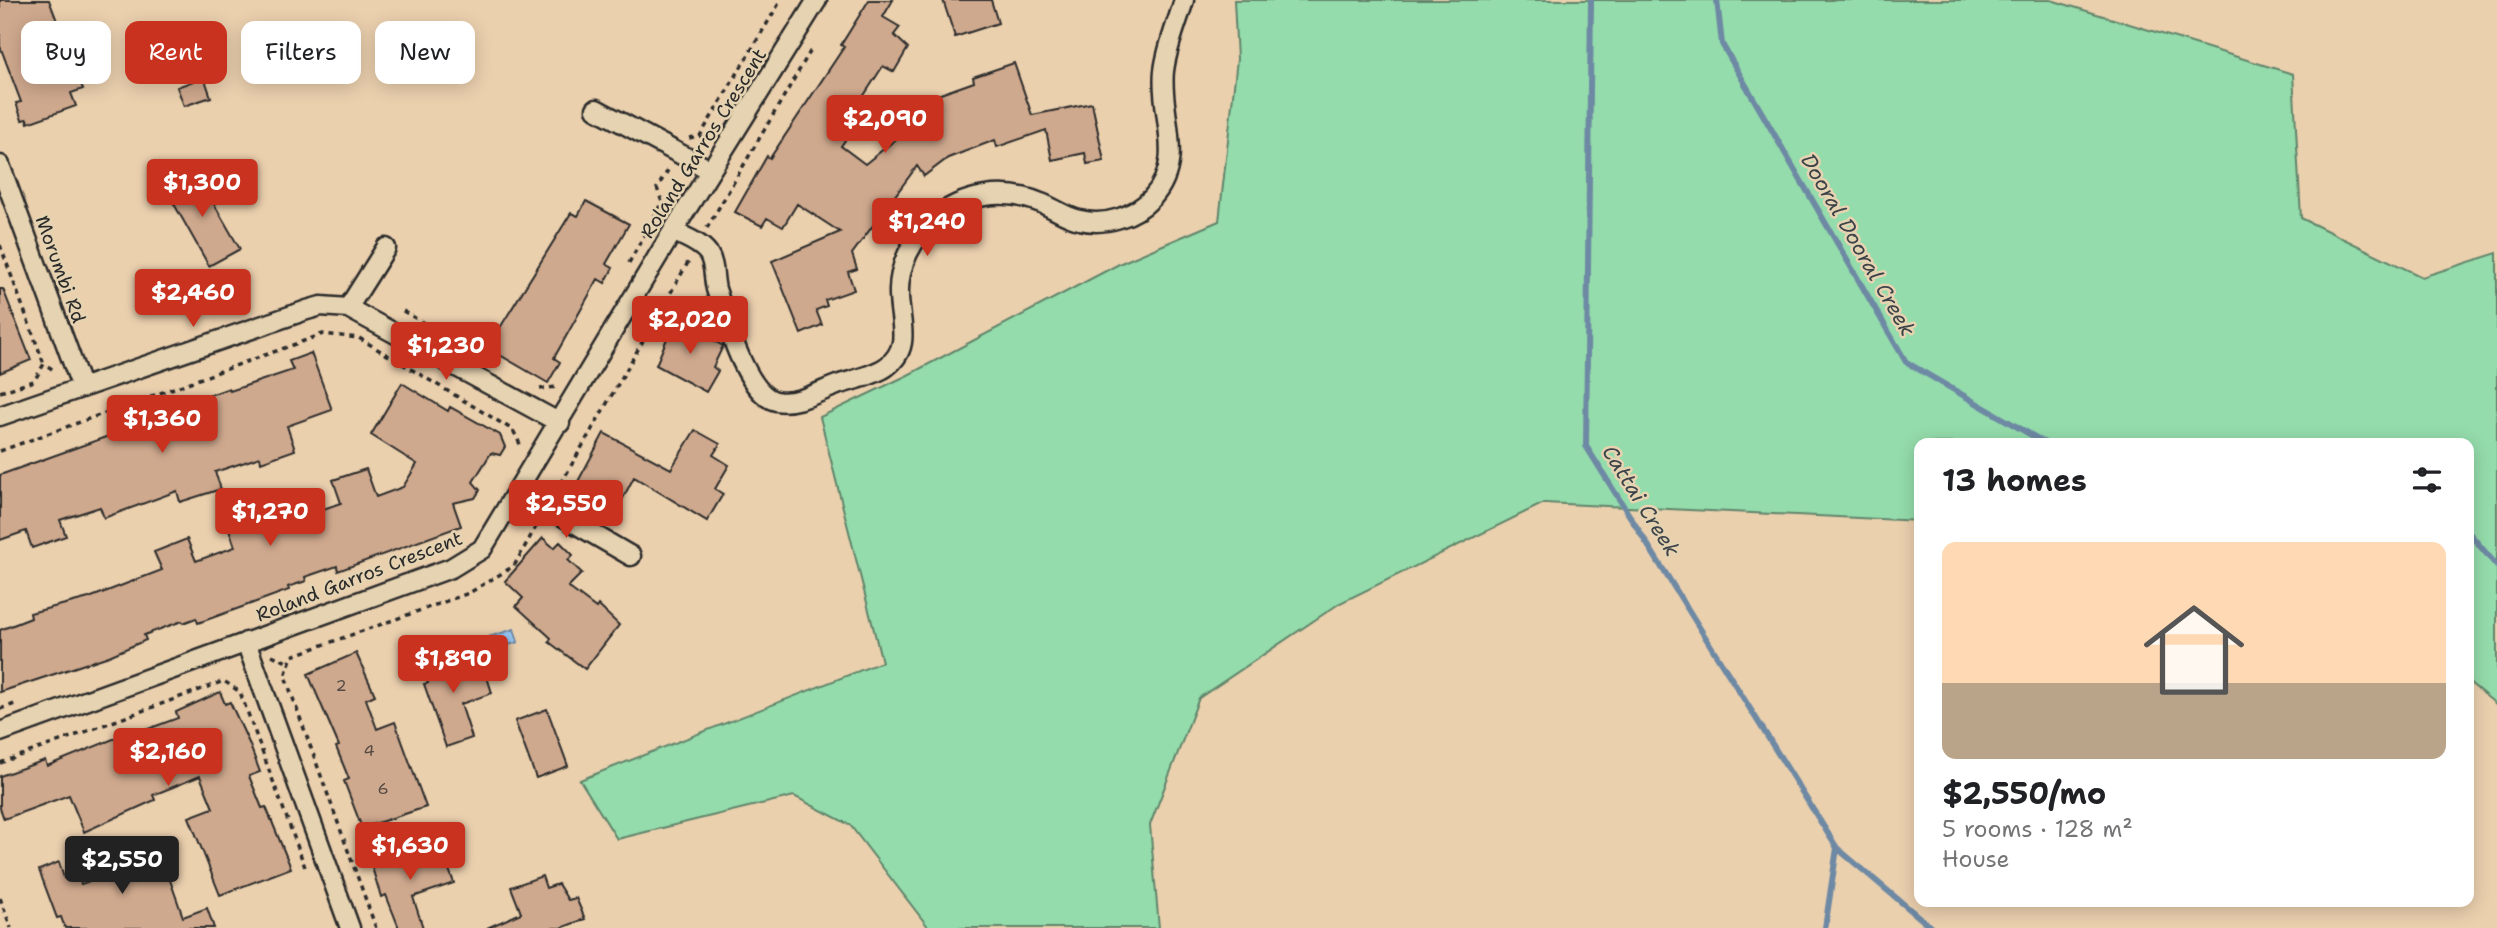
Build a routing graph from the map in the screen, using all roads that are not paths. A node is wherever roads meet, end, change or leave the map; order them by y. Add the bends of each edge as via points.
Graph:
1 (817, 0) edge
2 (1184, 0) edge
3 (596, 109) dead end
4 (0, 165) edge
5 (710, 170) junction
6 (673, 231) junction
7 (386, 248) dead end
8 (348, 308) junction
9 (82, 388) junction
10 (0, 416) edge
11 (560, 423) junction
12 (519, 491) junction
13 (631, 556) dead end
14 (246, 642) junction
15 (0, 732) edge
16 (350, 928) edge

1 - 5 street, Roland Garros Crescent
2 - 6 street via 1164,73 1170,158 1151,199 1119,219 1101,222 1078,220 1039,202 999,194 979,196 944,211 920,232 902,266 898,293 903,344 883,369 796,400 768,398 748,376 710,258 698,244
3 - 5 street
4 - 9 street, Morumbi Rd
5 - 6 street, Roland Garros Crescent
6 - 11 street, Roland Garros Crescent
7 - 8 street
8 - 9 street via 307,310
8 - 11 street
9 - 10 street
11 - 12 street, Roland Garros Crescent
12 - 13 street
12 - 14 street, Roland Garros Crescent via 488,541 468,560
14 - 15 street, Roland Garros Crescent
14 - 16 street

